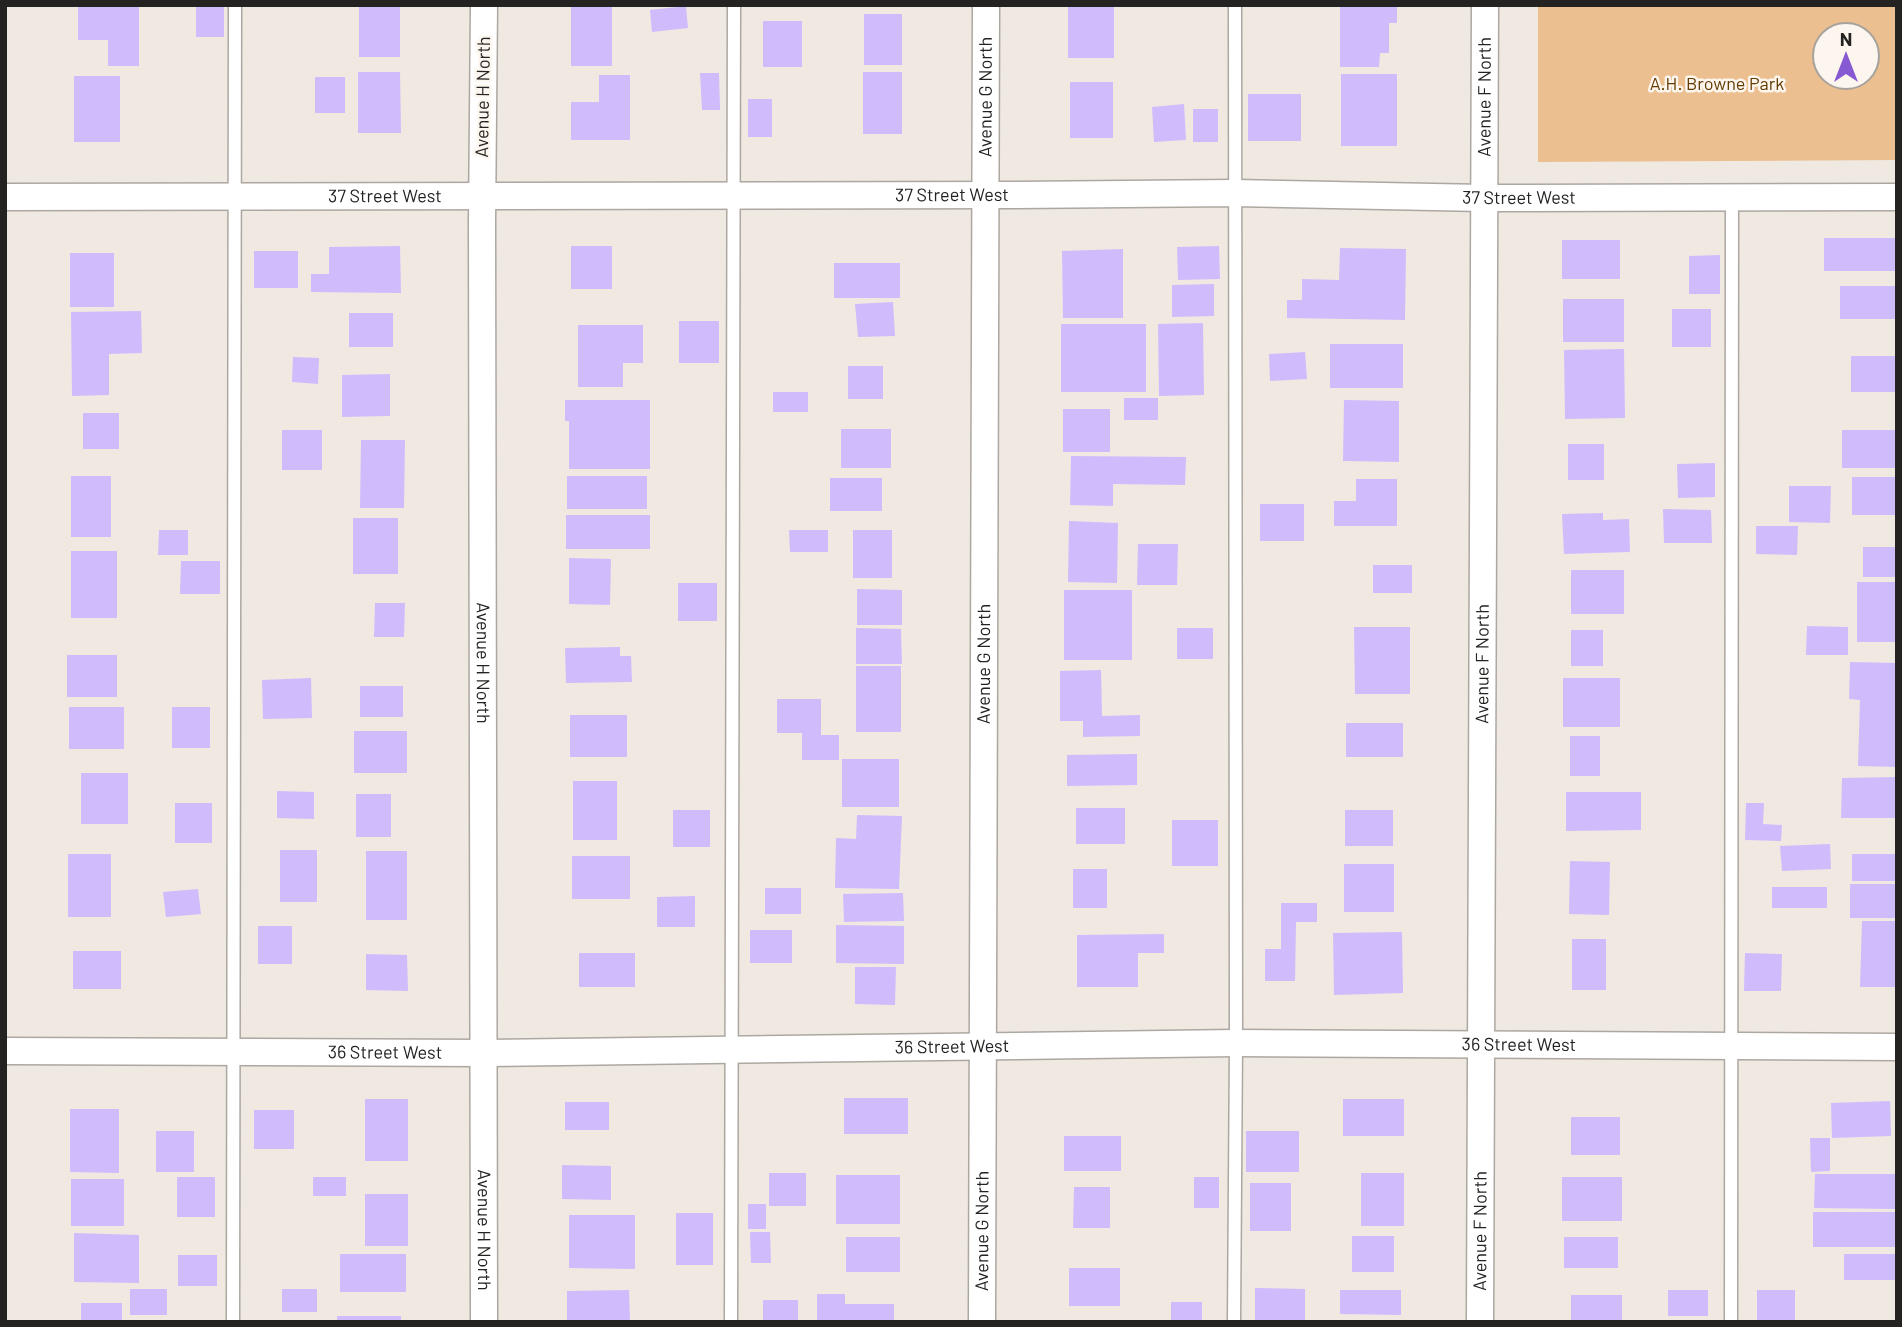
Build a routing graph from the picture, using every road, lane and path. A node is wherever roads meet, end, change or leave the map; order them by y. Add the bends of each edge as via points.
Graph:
1 (235, 5) edge
2 (484, 5) edge
3 (733, 5) edge
4 (986, 5) edge
5 (1235, 5) edge
6 (1485, 5) edge
7 (1236, 193) junction
8 (732, 195) junction
9 (986, 195) junction
10 (482, 196) junction
11 (5, 197) edge
12 (235, 197) junction
13 (1732, 197) junction
14 (1897, 197) edge
15 (1483, 198) junction
16 (1236, 1043) junction
17 (1481, 1044) junction
18 (1730, 1044) junction
19 (982, 1046) junction
20 (1897, 1046) edge
21 (731, 1049) junction
22 (5, 1051) edge
23 (234, 1051) junction
24 (484, 1053) junction
25 (233, 1322) edge
26 (484, 1322) edge
27 (732, 1322) edge
28 (982, 1322) edge
29 (1234, 1322) edge
30 (1480, 1322) edge
31 (1731, 1322) edge

1 - 12 lane
2 - 10 street, Avenue H North
3 - 8 lane
4 - 9 street, Avenue G North
5 - 7 lane
6 - 15 street, Avenue F North
7 - 9 street, 37 Street West
7 - 15 street, 37 Street West
7 - 16 lane
8 - 9 street, 37 Street West
8 - 10 street, 37 Street West
8 - 21 lane
9 - 19 street, Avenue G North
10 - 12 street, 37 Street West
10 - 24 street, Avenue H North
11 - 12 street, 37 Street West
12 - 23 lane
13 - 14 street, 37 Street West
13 - 15 street, 37 Street West
13 - 18 lane
15 - 17 street, Avenue F North
16 - 17 street, 36 Street West
16 - 19 street, 36 Street West
16 - 29 lane
17 - 18 street, 36 Street West
17 - 30 street, Avenue F North
18 - 20 street, 36 Street West
18 - 31 lane
19 - 21 street, 36 Street West
19 - 28 street, Avenue G North
21 - 24 street, 36 Street West
21 - 27 lane
22 - 23 street, 36 Street West
23 - 24 street, 36 Street West
23 - 25 lane
24 - 26 street, Avenue H North

